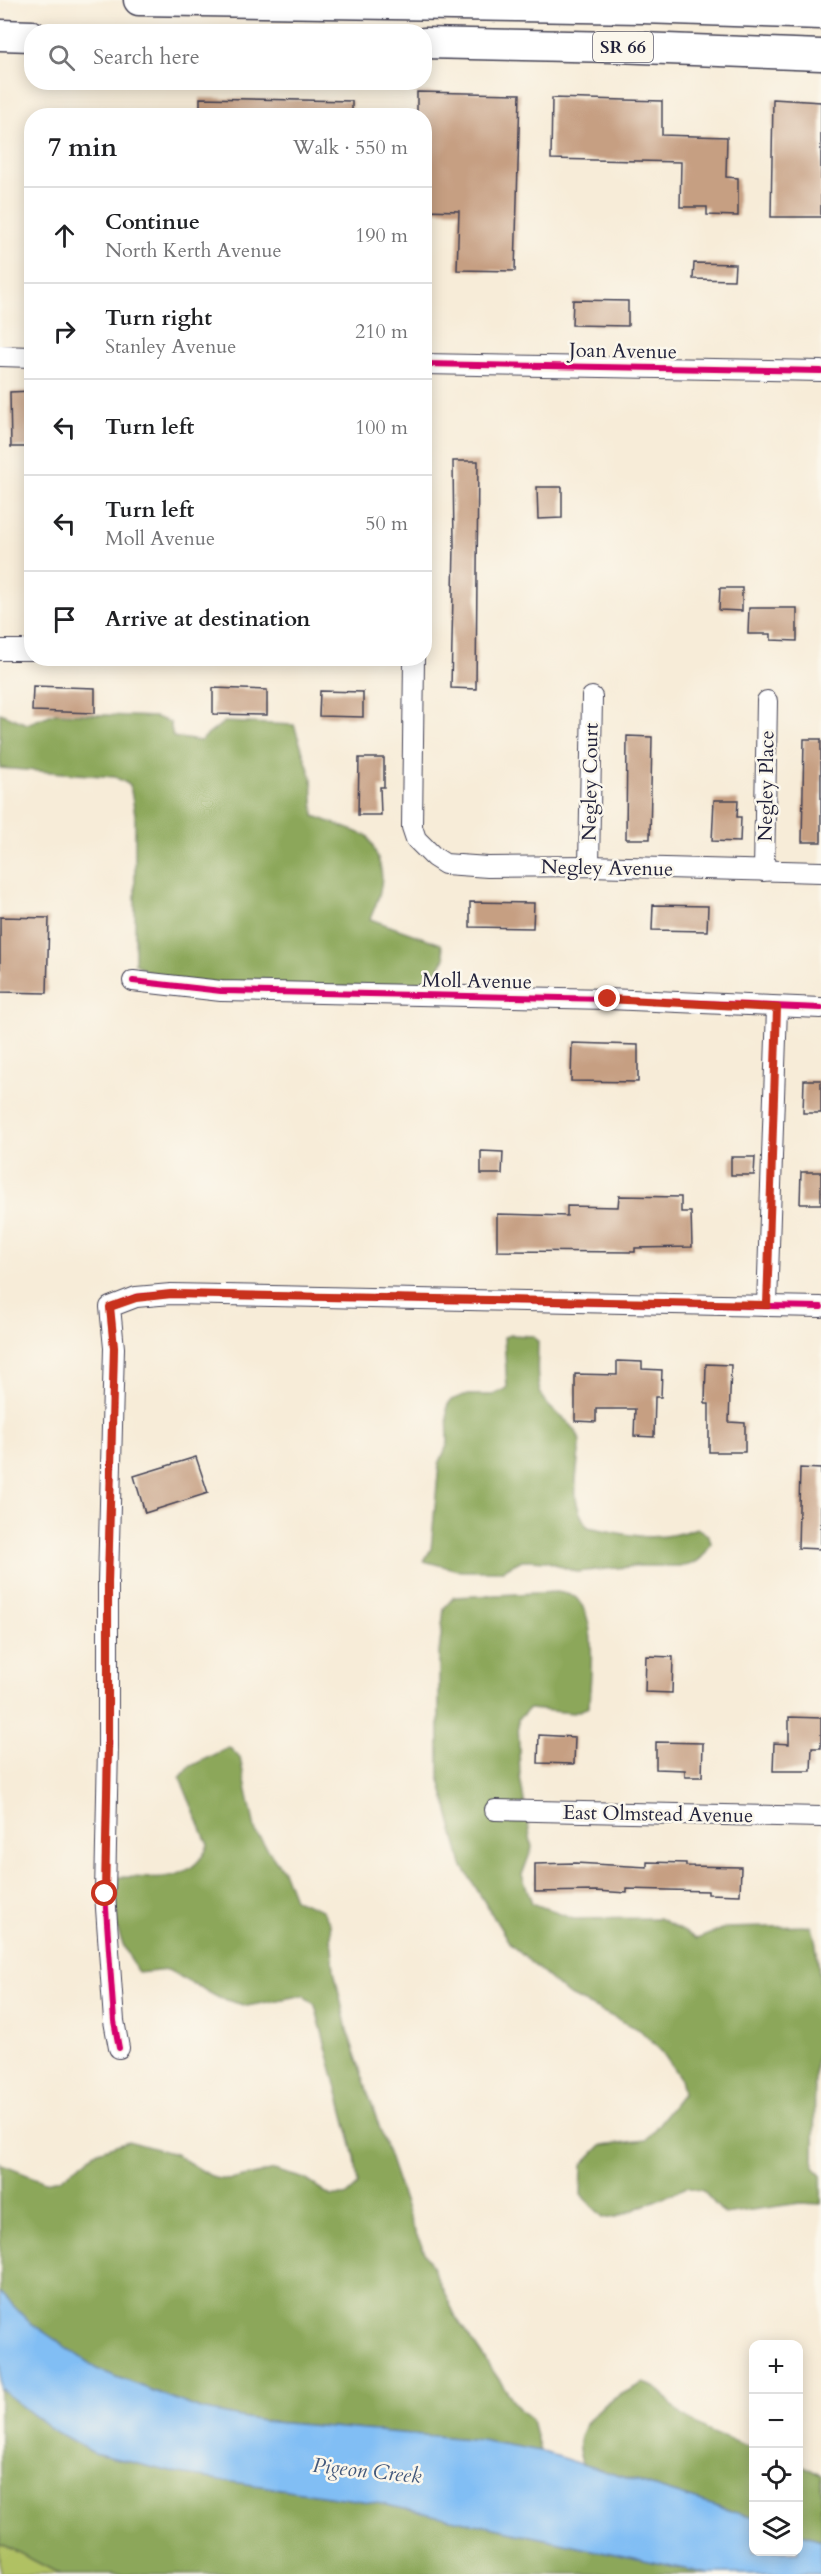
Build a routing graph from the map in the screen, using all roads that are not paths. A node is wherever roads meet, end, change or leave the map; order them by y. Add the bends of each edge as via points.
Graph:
1 (139, 0) edge
2 (821, 14) edge
3 (0, 35) edge
4 (24, 36) edge
5 (432, 43) edge
6 (821, 55) edge
7 (0, 356) edge
8 (24, 357) edge
9 (432, 364) edge
10 (821, 371) edge
11 (0, 650) edge
12 (24, 650) edge
13 (414, 666) edge
14 (592, 697) dead end
15 (767, 701) dead end
16 (589, 866) junction
17 (764, 871) junction
18 (821, 872) edge
19 (133, 981) dead end
20 (777, 1008) junction
21 (821, 1008) edge
22 (767, 1305) junction
23 (821, 1307) edge
24 (495, 1810) dead end
25 (821, 1817) edge
26 (119, 2048) dead end

1 - 2 main road, SR 66
3 - 4 main road
5 - 6 main road, SR 66
7 - 8 street
9 - 10 street, Joan Avenue
11 - 12 street
13 - 16 street, Negley Avenue via 412,827 416,839 445,864
14 - 16 street, Negley Court
15 - 17 street, Negley Place
16 - 17 street, Negley Avenue
17 - 18 street, Negley Avenue
19 - 20 street, Moll Avenue via 221,991 608,999
20 - 21 street, Moll Avenue
20 - 22 street
22 - 23 street
22 - 26 street via 171,1294 136,1298 110,1307 114,1348 105,1894
24 - 25 street, East Olmstead Avenue

